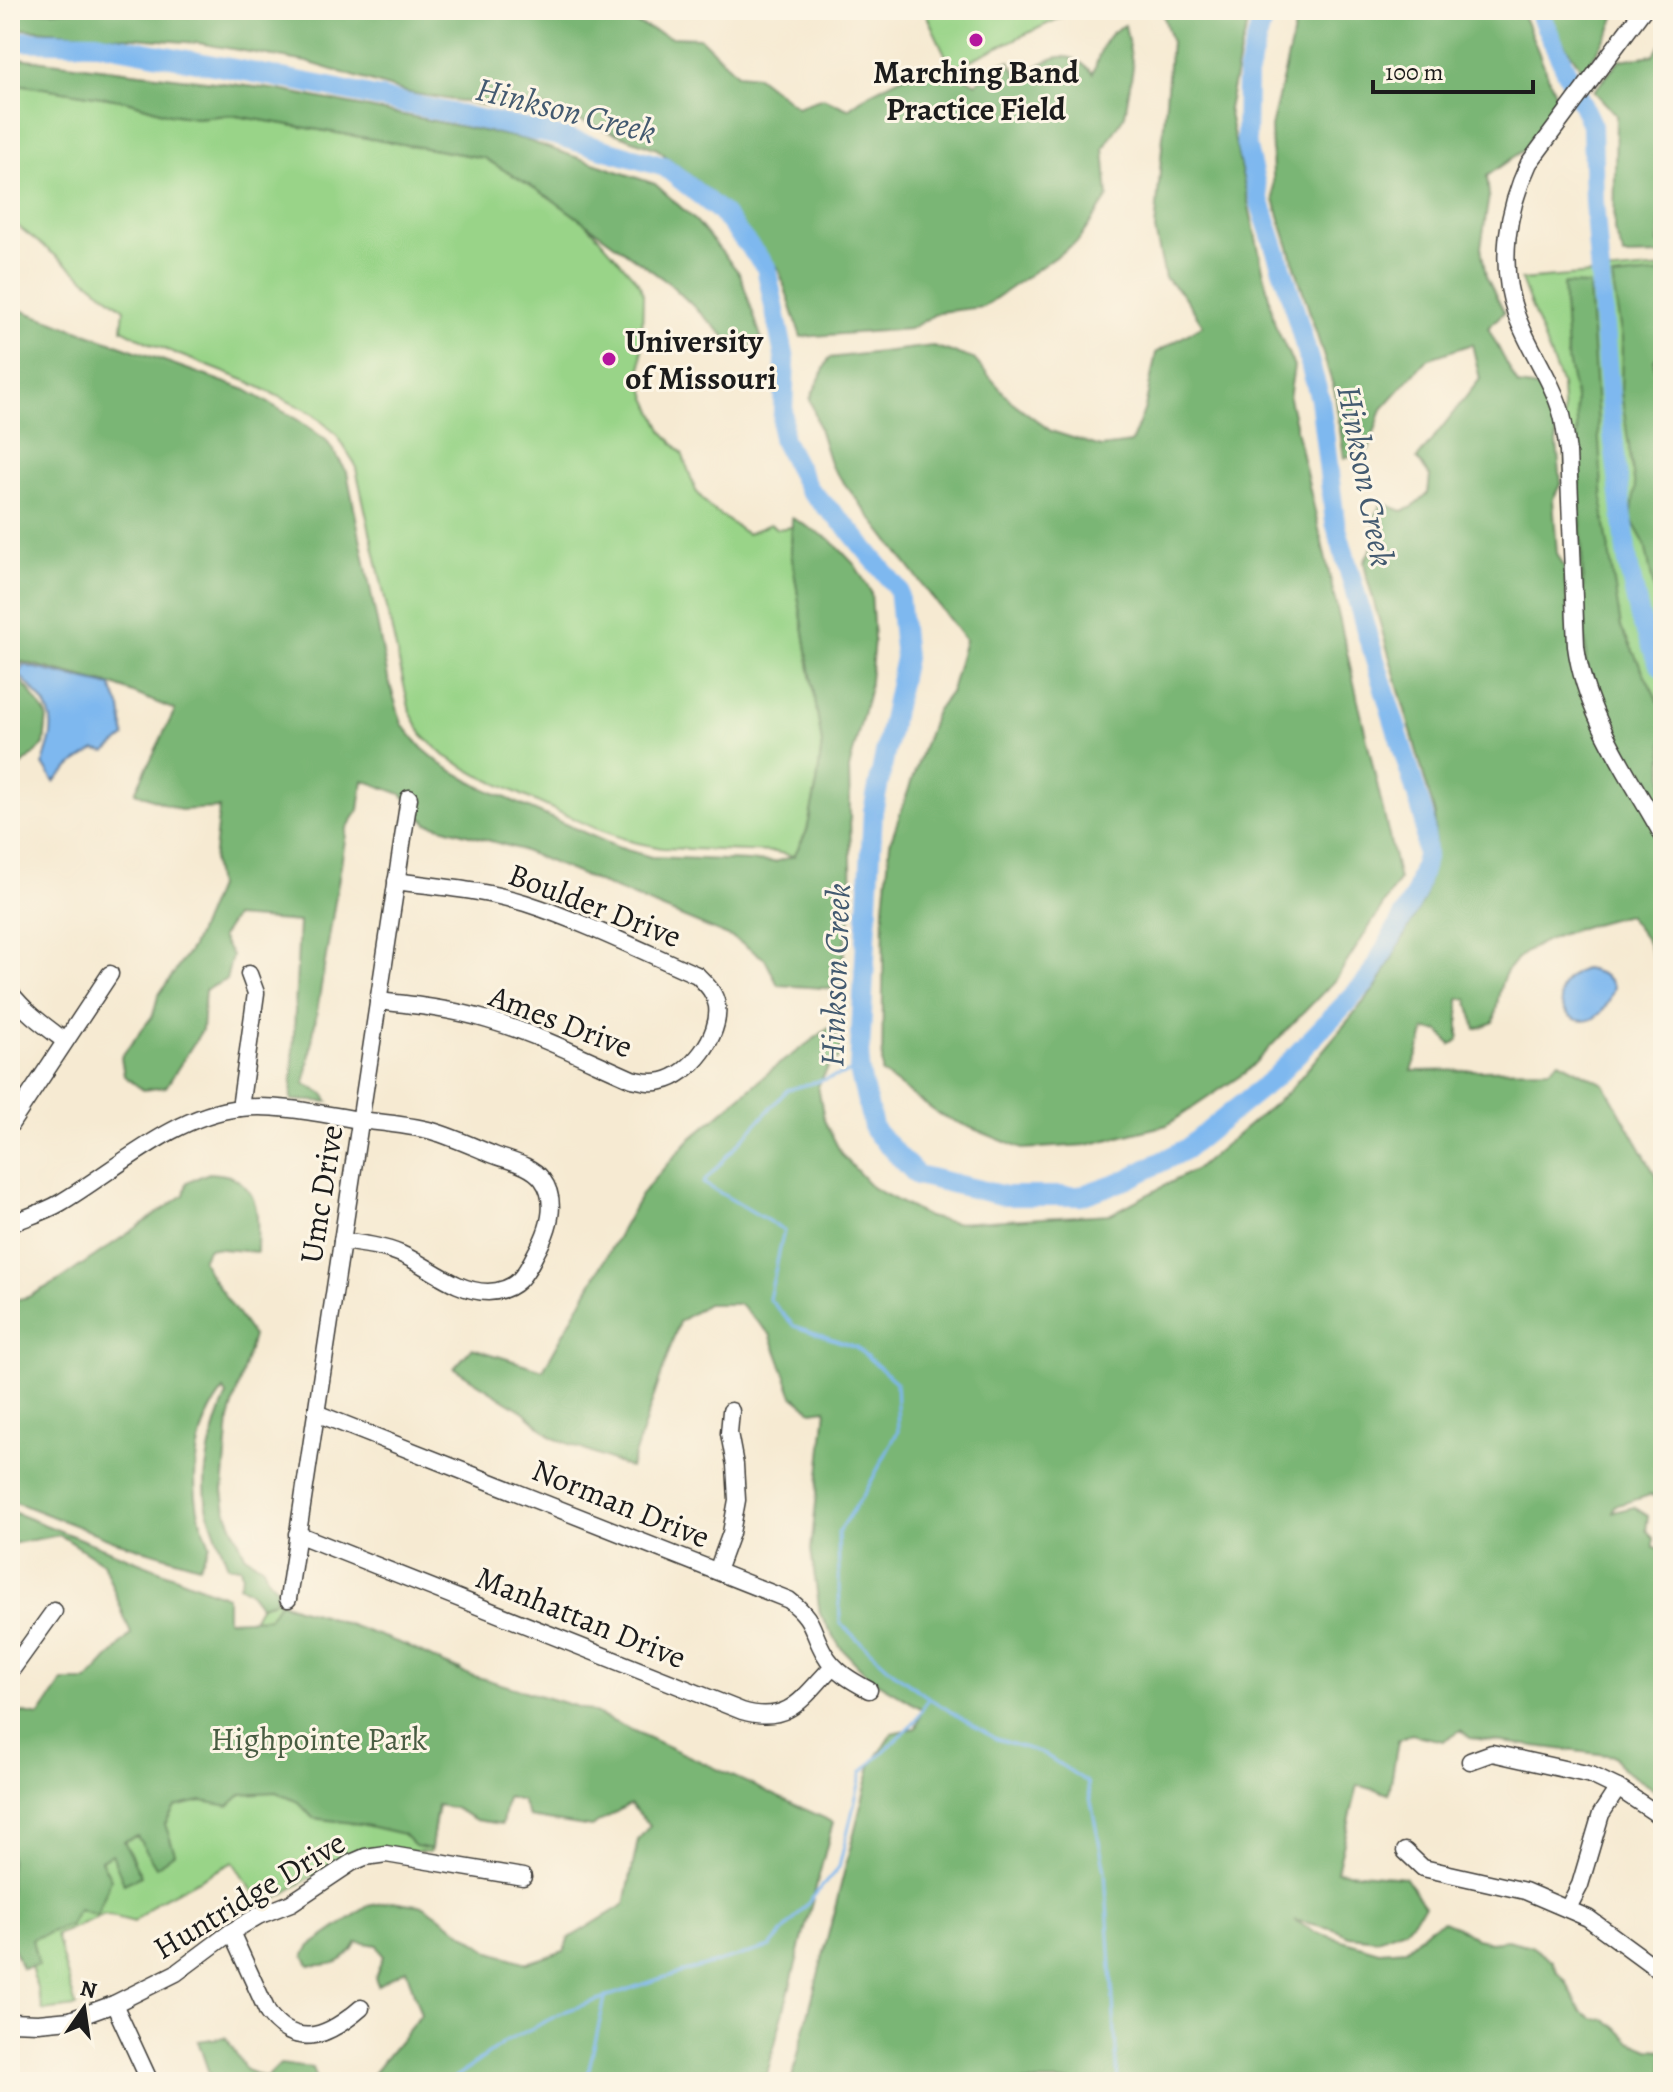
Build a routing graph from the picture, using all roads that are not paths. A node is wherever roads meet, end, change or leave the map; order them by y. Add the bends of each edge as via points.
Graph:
1 (1643, 10) edge
2 (409, 798) dead end
3 (1663, 836) edge
4 (396, 881) junction
5 (110, 974) dead end
6 (249, 974) dead end
7 (10, 992) edge
8 (378, 1001) junction
9 (65, 1041) junction
10 (710, 1043) joint
11 (240, 1108) junction
12 (361, 1120) junction
13 (10, 1125) edge
14 (10, 1224) edge
15 (342, 1241) junction
16 (731, 1411) dead end
17 (316, 1413) junction
18 (297, 1534) junction
19 (717, 1571) junction
20 (288, 1599) dead end
21 (54, 1611) dead end
22 (833, 1666) junction
23 (10, 1672) edge
24 (869, 1690) dead end
25 (1470, 1761) dead end
26 (1618, 1788) junction
27 (1663, 1818) edge
28 (1405, 1851) dead end
29 (523, 1877) dead end
30 (1568, 1908) junction
31 (231, 1932) junction
32 (1663, 1973) edge
33 (114, 2004) junction
34 (361, 2008) dead end
35 (10, 2022) edge
36 (150, 2082) edge

1 - 3 street via 1529,163 1510,217 1506,263 1516,314 1562,414 1579,669 1605,732
2 - 4 street, Umc Drive
4 - 8 street, Umc Drive
4 - 10 street, Boulder Drive via 523,903 697,975 717,1006
5 - 9 street
6 - 11 street via 256,993
7 - 9 street
8 - 10 street, Ames Drive via 489,1020 649,1083 666,1081 685,1069
8 - 12 street, Umc Drive
9 - 13 street
11 - 12 street via 280,1107
11 - 14 street via 179,1128 58,1204
12 - 15 street, Umc Drive
12 - 15 street via 432,1131 526,1167 548,1188 550,1221 521,1280 492,1292 462,1287 376,1245
15 - 17 street, Umc Drive
16 - 19 street via 737,1500
17 - 18 street, Umc Drive
17 - 19 street, Norman Drive
18 - 20 street, Umc Drive
18 - 22 street, Manhattan Drive via 756,1716 771,1716 798,1704
19 - 22 street, Norman Drive via 802,1610
21 - 23 street
22 - 24 street, Norman Drive
25 - 26 street via 1492,1753 1591,1775
26 - 27 street
26 - 30 street via 1601,1814
28 - 30 street via 1423,1868 1525,1891
29 - 31 street, Huntridge Drive via 386,1854 365,1857
30 - 32 street
31 - 33 street, Huntridge Drive via 176,1973
31 - 34 street via 268,2013 286,2030 322,2035
33 - 35 street, Huntridge Drive via 70,2020
33 - 36 street

